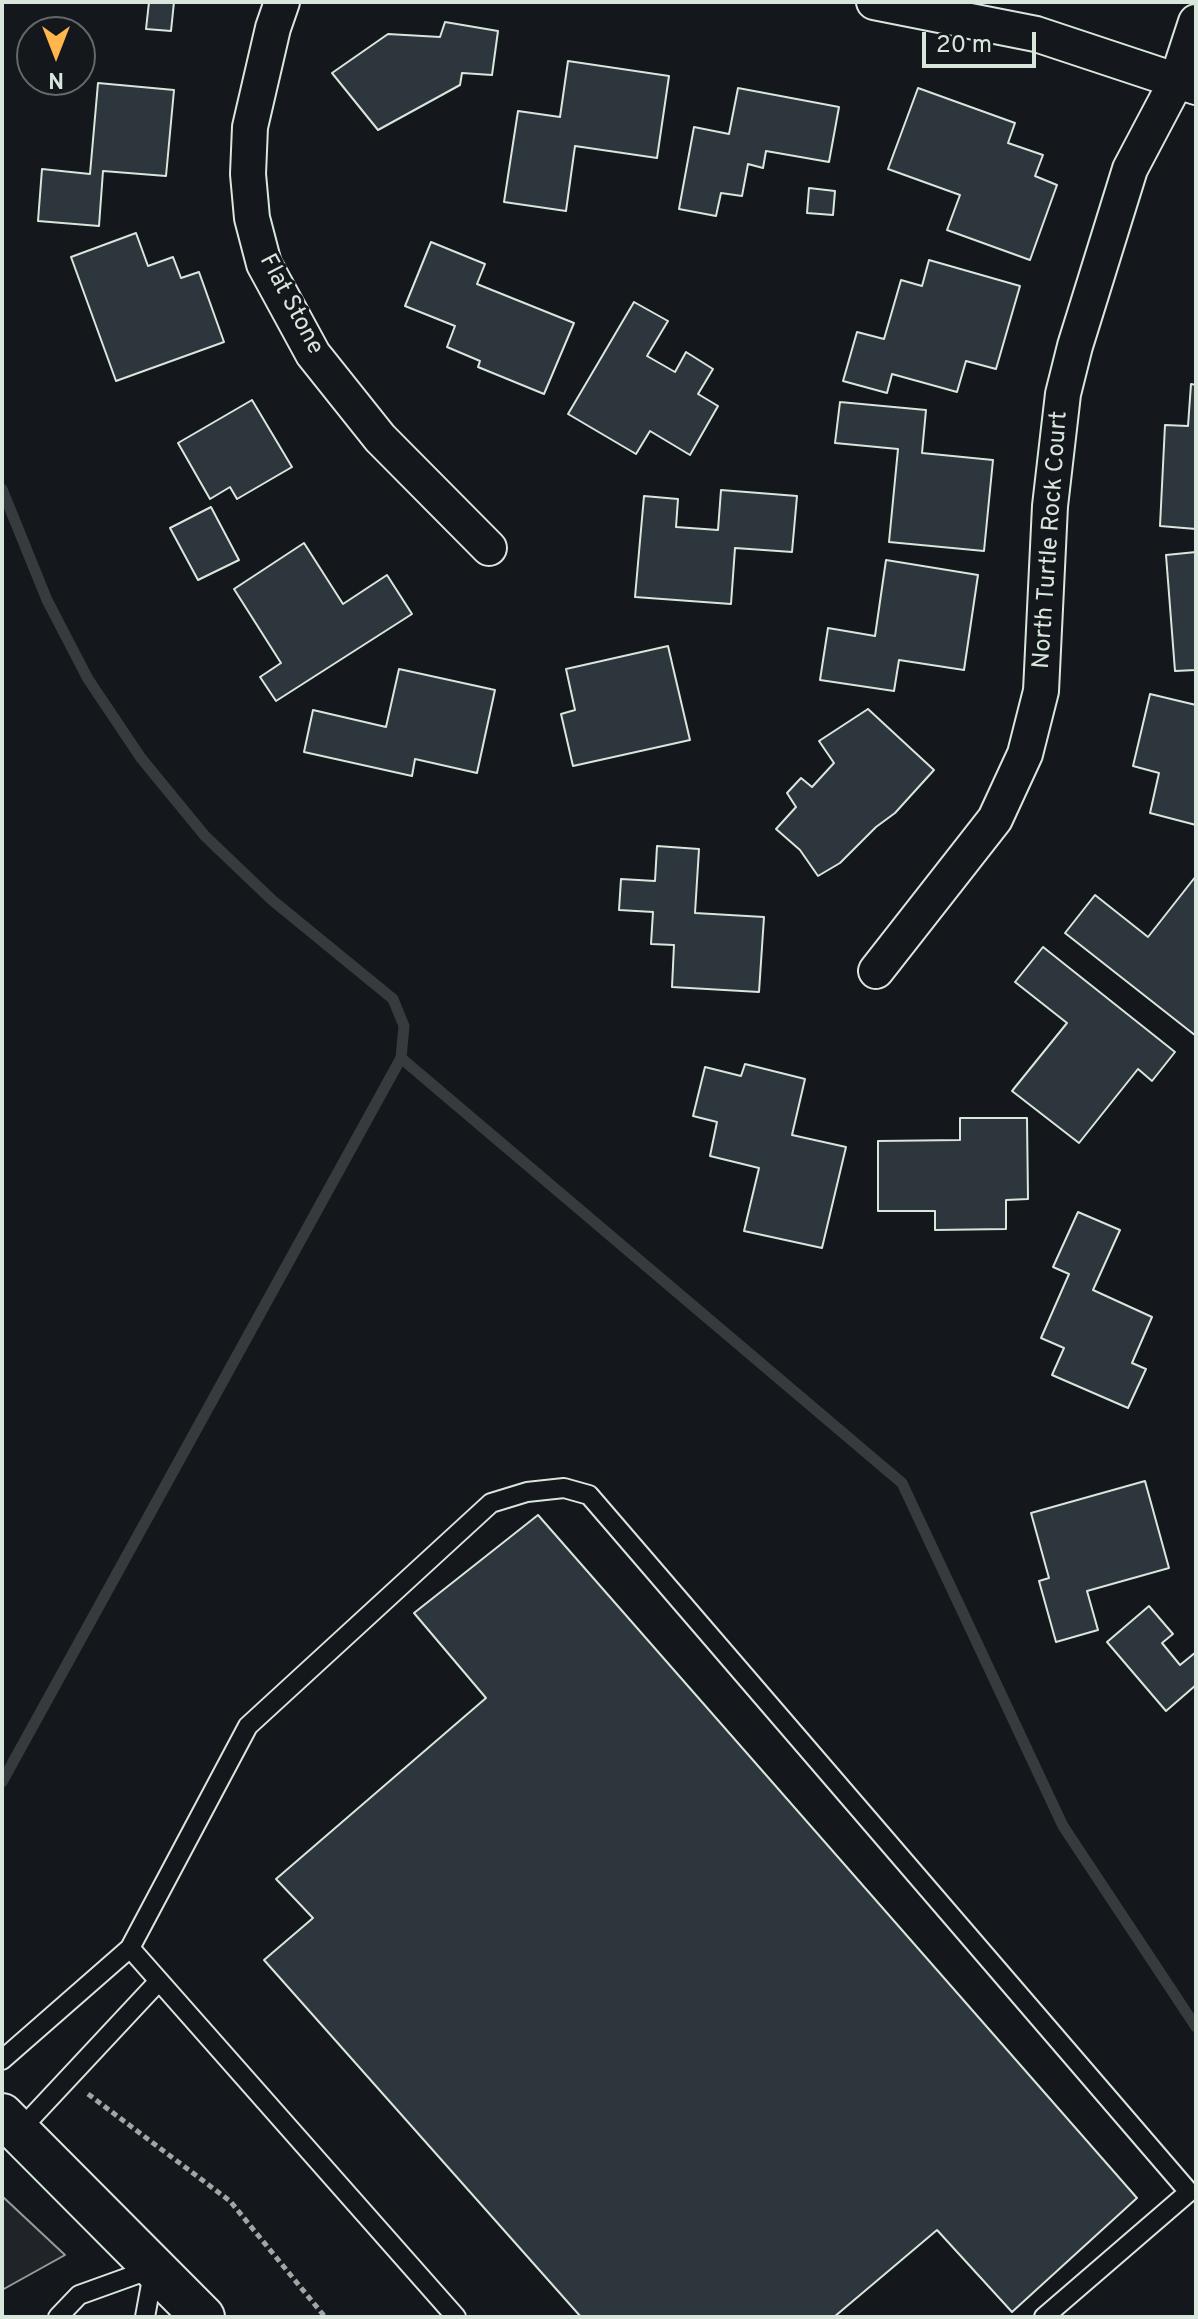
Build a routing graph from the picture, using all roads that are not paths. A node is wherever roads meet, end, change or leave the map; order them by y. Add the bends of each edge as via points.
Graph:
1 (282, 2) edge
2 (874, 2) edge
3 (1196, 22) edge
4 (1186, 83) edge
5 (489, 548) dead end
6 (876, 971) dead end
7 (130, 1948) junction
8 (159, 1981) junction
9 (2, 2060) edge
10 (10, 2124) edge
11 (154, 2268) junction
12 (58, 2317) edge
13 (145, 2317) edge
14 (203, 2317) edge
15 (456, 2317) edge
16 (1044, 2317) edge

1 - 5 street, Flat Stone via 250,127 252,218 264,264 313,354 380,438
2 - 4 street via 1036,34
3 - 4 street, North Turtle Rock Court
4 - 6 street, North Turtle Rock Court via 1130,169 1063,394 1050,506 1041,691 1025,754 995,819
7 - 8 lane
7 - 9 lane
7 - 16 lane via 248,1726 491,1503 564,1488 589,1495 1189,2192
8 - 10 lane via 70,2076
8 - 15 lane
10 - 11 street
11 - 12 lane via 79,2295
11 - 13 lane
11 - 14 street

